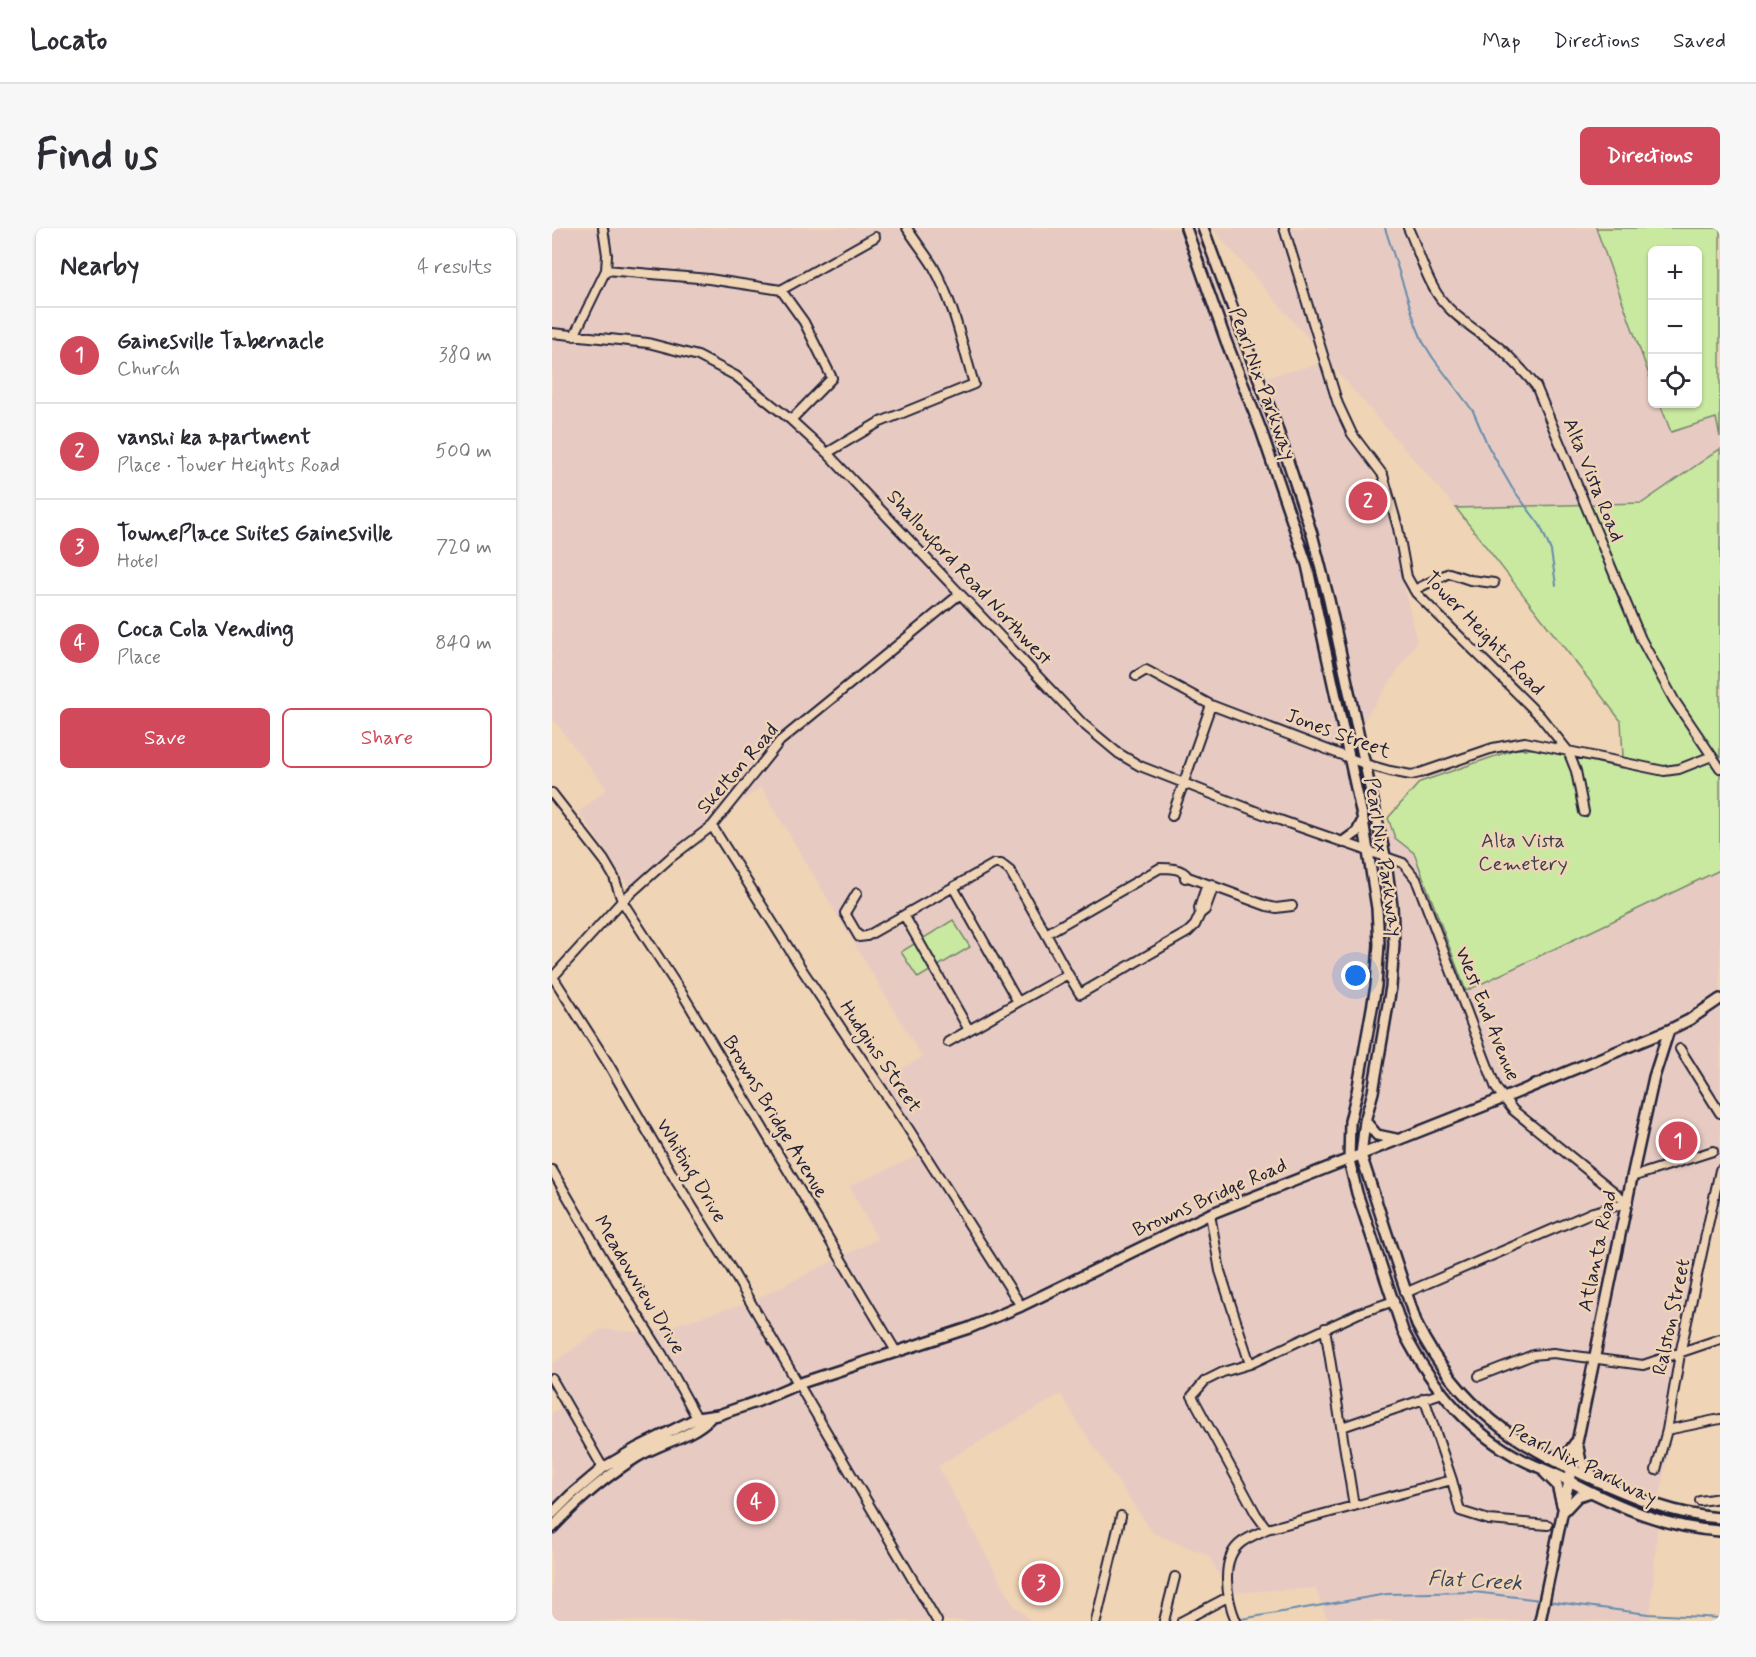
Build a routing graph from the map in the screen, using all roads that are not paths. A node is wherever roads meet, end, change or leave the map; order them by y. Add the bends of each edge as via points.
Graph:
1 (603, 228) edge
2 (907, 228) edge
3 (1186, 228) edge
4 (1203, 228) edge
5 (1284, 228) edge
6 (1408, 228) edge
7 (875, 237) dead end
8 (606, 270) junction
9 (781, 290) junction
10 (552, 333) edge
11 (574, 336) junction
12 (791, 420) junction
13 (827, 453) junction
14 (1494, 583) dead end
15 (1414, 590) junction
16 (960, 594) junction
17 (1136, 676) dead end
18 (1211, 705) junction
19 (1568, 751) junction
20 (1712, 756) junction
21 (1348, 757) junction
22 (1365, 764) junction
23 (1720, 768) edge
24 (1182, 784) junction
25 (552, 793) edge
26 (1584, 812) dead end
27 (1172, 816) dead end
28 (1363, 820) junction
29 (712, 826) junction
30 (1343, 842) junction
31 (1368, 851) junction
32 (1385, 856) junction
33 (1212, 886) junction
34 (953, 887) junction
35 (857, 893) dead end
36 (621, 901) junction
37 (1292, 906) dead end
38 (904, 915) junction
39 (1046, 934) junction
40 (1068, 974) junction
41 (553, 978) edge
42 (1720, 999) edge
43 (1018, 1002) junction
44 (969, 1030) junction
45 (1669, 1030) junction
46 (948, 1042) dead end
47 (1680, 1049) dead end
48 (1504, 1098) junction
49 (1720, 1113) edge
50 (1365, 1121) junction
51 (1396, 1139) junction
52 (1713, 1151) dead end
53 (1361, 1155) junction
54 (1349, 1160) junction
55 (552, 1170) edge
56 (1720, 1170) edge
57 (1635, 1177) junction
58 (1628, 1203) junction
59 (1210, 1214) junction
60 (1406, 1293) junction
61 (1394, 1301) junction
62 (1021, 1306) junction
63 (1325, 1329) junction
64 (1720, 1338) edge
65 (897, 1353) junction
66 (1680, 1354) junction
67 (1594, 1358) junction
68 (1250, 1364) junction
69 (1479, 1376) dead end
70 (552, 1378) edge
71 (798, 1384) junction
72 (1442, 1393) junction
73 (1424, 1398) junction
74 (697, 1418) junction
75 (710, 1418) junction
76 (1720, 1419) edge
77 (1342, 1427) junction
78 (1666, 1430) junction
79 (1577, 1442) junction
80 (1550, 1458) junction
81 (603, 1468) junction
82 (1542, 1469) junction
83 (1571, 1469) junction
84 (1656, 1470) dead end
85 (1452, 1480) junction
86 (1568, 1480) junction
87 (1599, 1482) junction
88 (1591, 1492) junction
89 (1720, 1498) edge
90 (1700, 1501) dead end
91 (1354, 1506) junction
92 (1564, 1511) junction
93 (553, 1512) edge
94 (1121, 1516) dead end
95 (1720, 1518) edge
96 (1548, 1525) dead end
97 (552, 1528) edge
98 (1267, 1529) junction
99 (1720, 1531) edge
100 (1175, 1576) dead end
101 (1228, 1597) junction
102 (937, 1621) edge
103 (1096, 1621) edge
104 (1164, 1621) edge
105 (1182, 1621) edge
106 (1236, 1621) edge
107 (1540, 1621) edge

1 - 8 street
2 - 13 street via 933,266 947,296 974,384 878,423
3 - 21 main road, Pearl Nix Parkway via 1307,565
4 - 22 main road, Pearl Nix Parkway via 1312,534
5 - 15 street, Tower Heights Road via 1338,404 1353,434 1383,475 1407,577
6 - 20 street, Alta Vista Road via 1442,301 1458,319 1500,348 1536,386 1641,639 1674,700
7 - 9 street
8 - 9 street
8 - 11 street
9 - 12 street via 804,322 832,378
10 - 11 street, Shallowford Road Northwest
11 - 12 street, Shallowford Road Northwest via 648,343 698,356 736,376
12 - 13 street, Shallowford Road Northwest
13 - 16 street, Shallowford Road Northwest
14 - 15 street via 1449,573
15 - 19 street, Tower Heights Road via 1540,716
16 - 24 street, Shallowford Road Northwest via 1100,740 1140,766
16 - 29 street, Skelton Road via 780,741
17 - 18 street, Jones Street via 1146,670
18 - 21 street, Jones Street
18 - 24 street
19 - 20 street, Jones Street via 1664,771
19 - 22 street, Jones Street via 1525,742 1511,744 1411,775
19 - 26 street, Tower Heights Road
20 - 23 street, Alta Vista Road
21 - 22 street, Jones Street
21 - 28 main road, Pearl Nix Parkway
22 - 32 main road, Pearl Nix Parkway
24 - 27 street
24 - 30 street, Shallowford Road Northwest
25 - 36 street, Browns Bridge Avenue via 604,860
28 - 30 main road via 1357,832
28 - 31 main road, Pearl Nix Parkway
29 - 36 street, Skelton Road
29 - 62 street, Hudgins Street
30 - 31 street, Shallowford Road Northwest
31 - 32 street, West End Avenue
31 - 54 main road, Pearl Nix Parkway via 1379,944 1376,986 1350,1121
32 - 48 street, West End Avenue via 1403,863 1416,879 1496,1088
32 - 50 main road, Pearl Nix Parkway via 1392,906 1392,987
33 - 37 street via 1267,906
33 - 39 street via 1186,873 1160,868
33 - 40 street via 1205,890 1200,914 1188,932 1080,994
34 - 38 street
34 - 39 street via 994,864 1001,864 1010,871
34 - 43 street
35 - 38 street via 845,913 859,937
36 - 41 street, Skelton Road
36 - 65 street, Browns Bridge Avenue via 685,998
38 - 44 street
39 - 40 street
40 - 43 street
41 - 71 street, Whiting Drive
42 - 45 main road, Browns Bridge Road
43 - 44 street
44 - 46 street
45 - 48 main road, Browns Bridge Road
45 - 57 main road, Atlanta Road via 1654,1077
47 - 49 street
48 - 51 main road, Browns Bridge Road
48 - 58 street, West End Avenue via 1513,1110
50 - 51 main road via 1377,1135
50 - 53 main road, Pearl Nix Parkway
51 - 53 main road, Browns Bridge Road
52 - 57 street
53 - 54 main road, Browns Bridge Road
53 - 60 main road, Pearl Nix Parkway
54 - 59 main road, Browns Bridge Road
54 - 61 main road, Pearl Nix Parkway
55 - 74 street, Meadowview Drive
56 - 66 street, Ralston Street
57 - 58 main road, Atlanta Road
58 - 60 street via 1593,1212
58 - 67 main road, Atlanta Road
59 - 62 main road, Browns Bridge Road
59 - 68 street via 1220,1271
60 - 80 main road, Pearl Nix Parkway via 1426,1343 1453,1383 1503,1430
61 - 63 street
61 - 72 main road, Pearl Nix Parkway via 1403,1331
62 - 65 main road, Browns Bridge Road
63 - 68 street
63 - 77 street
64 - 66 street
65 - 71 main road, Browns Bridge Road
66 - 67 street via 1643,1365
66 - 78 street, Ralston Street
67 - 69 street via 1533,1355
67 - 79 main road, Atlanta Road
68 - 98 street via 1205,1381 1192,1396
70 - 81 street
71 - 75 main road, Browns Bridge Road
71 - 102 street, Whiting Drive
72 - 73 street
72 - 82 main road, Pearl Nix Parkway via 1482,1433
73 - 77 street
73 - 85 street
74 - 75 main road, Browns Bridge Road
74 - 81 main road, Browns Bridge Road
75 - 97 main road, Browns Bridge Road via 701,1427 615,1472
76 - 78 street
77 - 91 street
78 - 84 street, Ralston Street
79 - 80 main road via 1568,1453
79 - 83 main road, Atlanta Road
79 - 87 main road via 1581,1462
80 - 83 main road, Pearl Nix Parkway
81 - 93 main road, Browns Bridge Road
82 - 86 main road, Pearl Nix Parkway
82 - 92 main road via 1557,1485
83 - 86 main road, Atlanta Road
83 - 87 main road, Pearl Nix Parkway
85 - 91 street
85 - 96 street via 1460,1511 1489,1520
86 - 88 main road, Pearl Nix Parkway
86 - 92 main road, Atlanta Road
87 - 95 main road, Pearl Nix Parkway via 1654,1505
88 - 92 main road via 1578,1496
88 - 99 main road, Pearl Nix Parkway via 1664,1522
89 - 90 street
91 - 98 street
92 - 107 main road, Atlanta Road
94 - 103 street
98 - 101 street via 1240,1543 1230,1560
100 - 104 street
101 - 105 street
101 - 106 street

